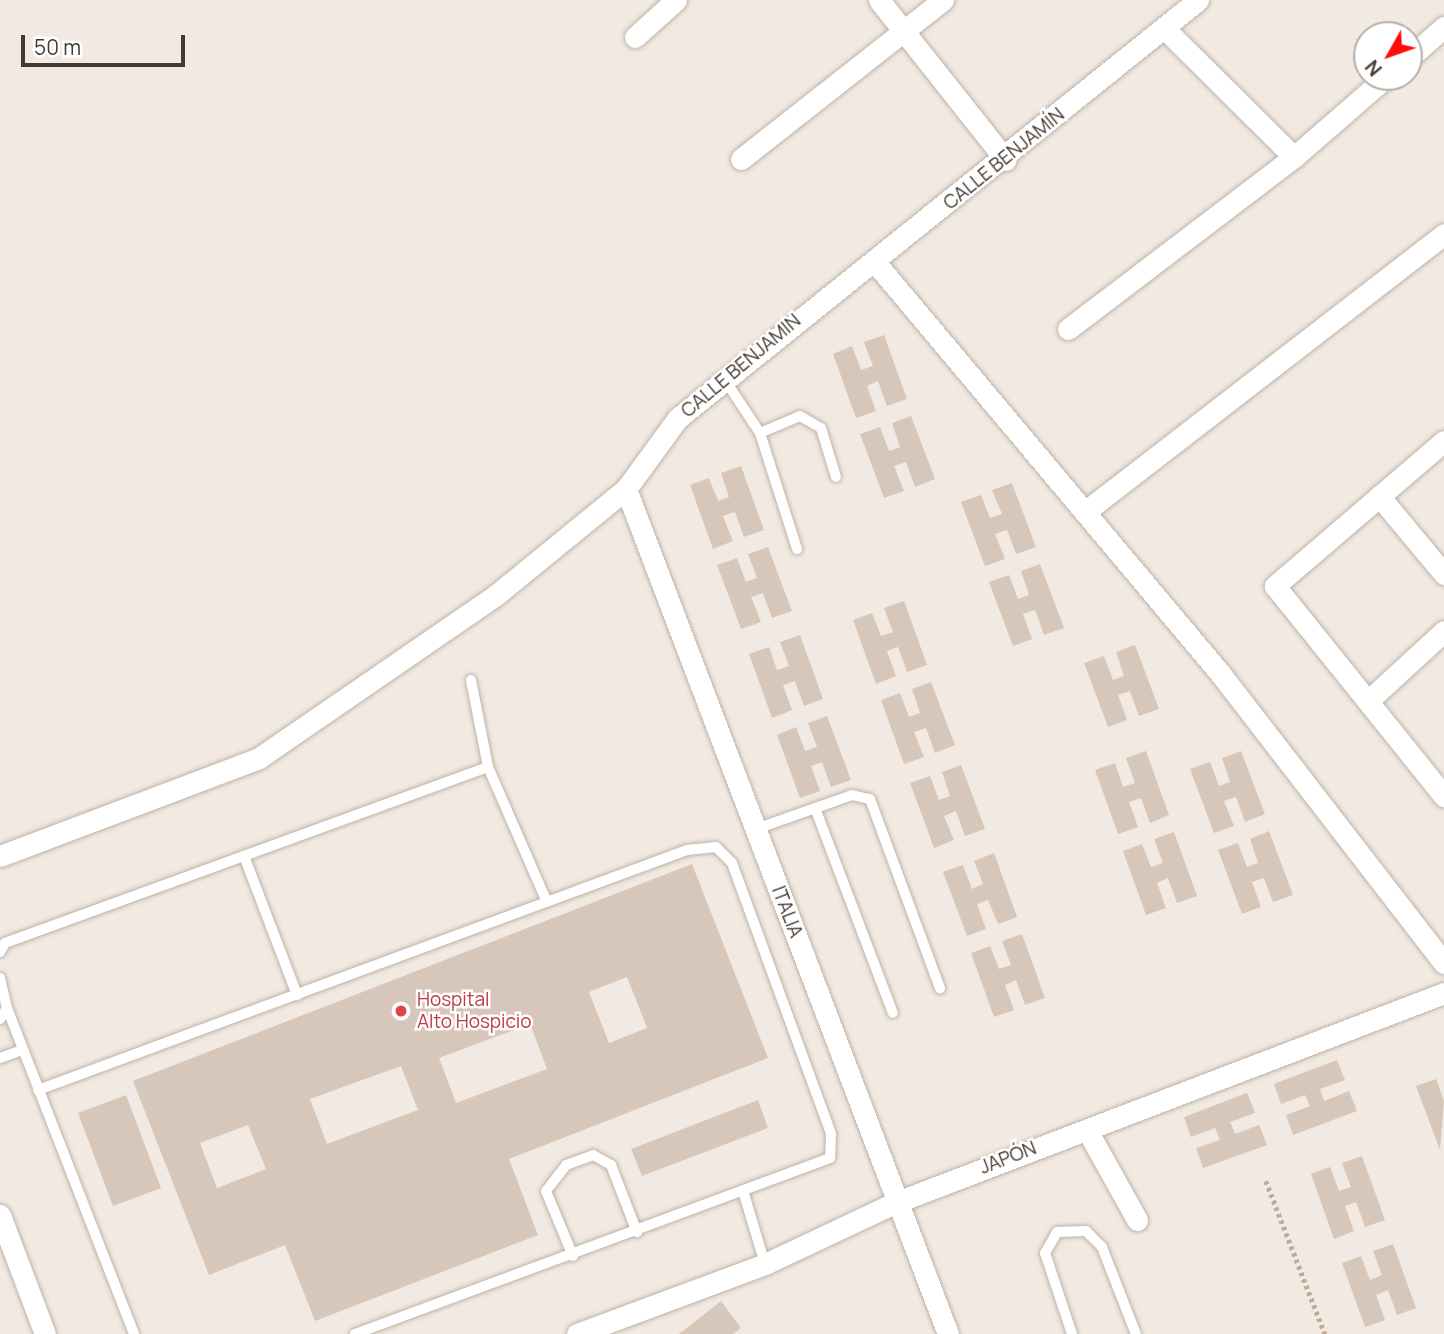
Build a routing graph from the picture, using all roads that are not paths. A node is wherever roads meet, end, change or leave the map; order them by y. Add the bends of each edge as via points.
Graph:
1 (676, 0) edge
2 (879, 0) edge
3 (943, 0) edge
4 (1188, 3) edge
5 (1444, 27) edge
6 (1164, 28) junction
7 (907, 31) junction
8 (635, 37) dead end
9 (1423, 46) edge
10 (1371, 91) edge
11 (1294, 157) junction
12 (741, 159) dead end
13 (1006, 160) junction
14 (1444, 234) edge
15 (874, 261) junction
16 (806, 312) joint
17 (1068, 329) dead end
18 (724, 380) junction
19 (760, 433) junction
20 (1444, 442) edge
21 (836, 477) dead end
22 (626, 489) junction
23 (1379, 496) junction
24 (1086, 512) junction
25 (797, 550) dead end
26 (1444, 574) edge
27 (1444, 631) edge
28 (471, 680) dead end
29 (1369, 700) junction
30 (488, 767) junction
31 (1444, 796) edge
32 (815, 808) junction
33 (756, 829) junction
34 (0, 856) edge
35 (244, 856) junction
36 (547, 902) junction
37 (0, 952) edge
38 (1444, 963) edge
39 (0, 978) edge
40 (940, 988) dead end
41 (1444, 993) edge
42 (297, 995) junction
43 (8, 1008) junction
44 (893, 1013) dead end
45 (0, 1019) edge
46 (22, 1050) junction
47 (0, 1058) edge
48 (38, 1090) junction
49 (1087, 1130) junction
50 (744, 1194) junction
51 (897, 1202) junction
52 (0, 1215) edge
53 (1137, 1220) dead end
54 (637, 1232) junction
55 (573, 1256) junction
56 (765, 1264) junction
57 (45, 1334) edge
58 (134, 1334) edge
59 (355, 1334) edge
60 (577, 1334) edge
61 (948, 1334) edge
62 (1072, 1334) edge
63 (1136, 1334) edge

1 - 8 street
2 - 7 street
3 - 7 street
4 - 6 street, CALLE BENJAMÍN
5 - 9 street
6 - 11 street
6 - 13 street, CALLE BENJAMÍN
7 - 12 street
7 - 13 street
10 - 11 street
11 - 17 street
13 - 15 street, CALLE BENJAMÍN
14 - 24 street
15 - 16 street, CALLE BENJAMÍN
15 - 24 street
16 - 18 street, CALLE BENJAMIN
18 - 19 lane
18 - 22 street, CALLE BENJAMIN via 678,418
19 - 21 lane via 800,416 821,428
19 - 25 lane
20 - 23 street
22 - 33 street, ITALIA
22 - 34 street, CALLE BENJAMIN via 496,595 259,758
23 - 26 street
23 - 29 street via 1275,586
24 - 38 street
27 - 29 street
28 - 30 lane
29 - 31 street
30 - 35 lane
30 - 36 lane
32 - 33 lane
32 - 40 lane via 852,794 870,799
32 - 44 lane
33 - 51 street, ITALIA
35 - 37 lane via 5,943
35 - 42 lane
36 - 42 lane
36 - 50 lane via 687,850 716,846 732,863 831,1134 830,1158
39 - 43 lane
41 - 49 street, JAPÓN
42 - 48 lane
43 - 45 lane
43 - 46 lane
46 - 47 lane
46 - 48 lane
48 - 58 lane
49 - 51 street, JAPÓN
49 - 53 street
50 - 54 lane
50 - 56 lane
51 - 56 street, JAPÓN
51 - 61 street, ITALIA
52 - 57 street
54 - 55 lane
54 - 55 lane via 611,1165 593,1155 566,1165 546,1191
55 - 59 lane
56 - 60 street, JAPÓN
62 - 63 lane via 1045,1253 1057,1232 1086,1231 1102,1247

